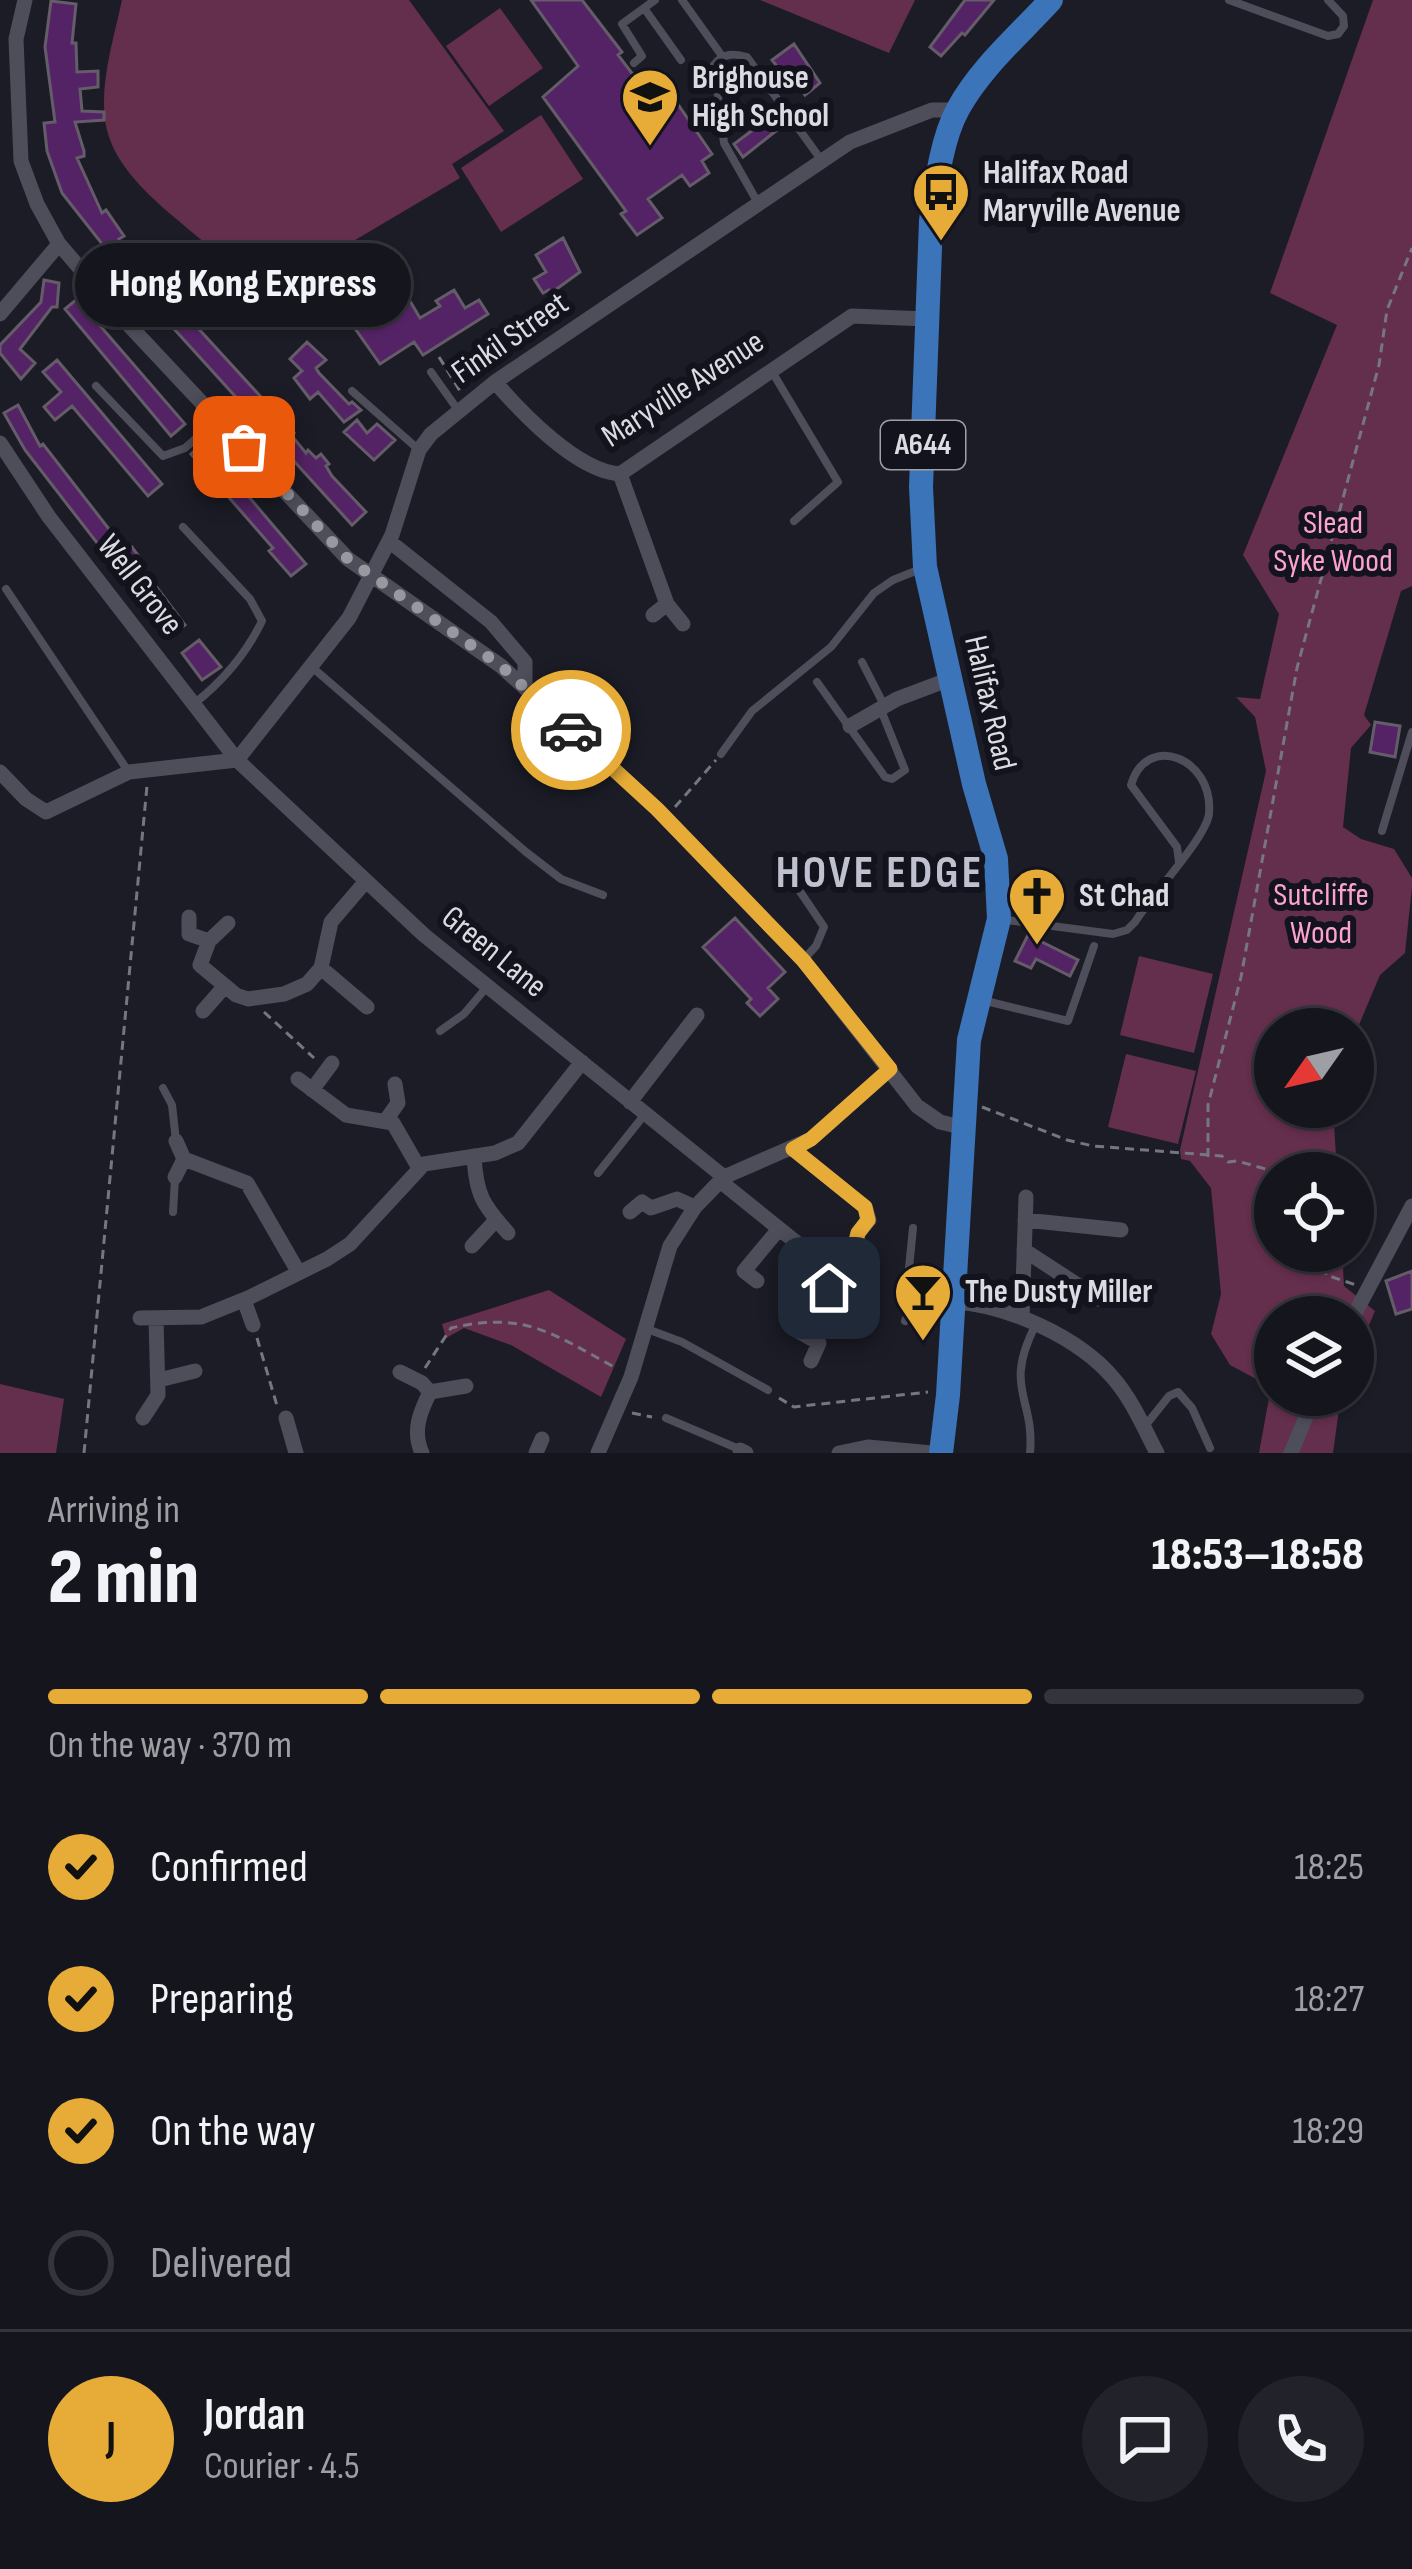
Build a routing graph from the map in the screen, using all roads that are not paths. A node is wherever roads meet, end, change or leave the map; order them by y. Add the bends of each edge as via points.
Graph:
1 (25, 0) edge
2 (655, 0) edge
3 (682, 0) edge
4 (1051, 0) edge
5 (1229, 0) edge
6 (1328, 0) edge
7 (644, 8) junction
8 (722, 56) junction
9 (681, 60) dead end
10 (634, 63) dead end
11 (957, 110) junction
12 (822, 161) junction
13 (759, 204) junction
14 (59, 244) junction
15 (0, 314) edge
16 (926, 319) junction
17 (771, 369) junction
18 (431, 372) dead end
19 (495, 382) junction
20 (96, 386) dead end
21 (352, 392) dead end
22 (464, 408) junction
23 (218, 419) junction
24 (0, 443) edge
25 (419, 449) junction
26 (620, 474) junction
27 (794, 521) dead end
28 (183, 527) dead end
29 (389, 541) junction
30 (925, 567) junction
31 (371, 578) junction
32 (6, 589) dead end
33 (667, 604) junction
34 (653, 615) dead end
35 (683, 624) dead end
36 (862, 662) dead end
37 (311, 667) junction
38 (950, 679) junction
39 (817, 682) dead end
40 (525, 688) junction
41 (194, 704) junction
42 (883, 707) junction
43 (850, 726) junction
44 (1412, 732) edge
45 (721, 754) road end
46 (238, 760) junction
47 (0, 772) edge
48 (129, 772) junction
49 (1382, 831) dead end
50 (1179, 862) junction
51 (366, 881) junction
52 (797, 887) dead end
53 (603, 895) dead end
54 (189, 917) dead end
55 (999, 919) junction
56 (228, 923) dead end
57 (209, 941) junction
58 (1094, 946) dead end
59 (803, 960) junction
60 (321, 968) junction
61 (225, 986) junction
62 (487, 986) junction
63 (979, 999) junction
64 (368, 1007) dead end
65 (203, 1012) dead end
66 (697, 1015) dead end
67 (440, 1031) dead end
68 (582, 1063) junction
69 (890, 1069) junction
70 (316, 1077) road end
71 (395, 1084) dead end
72 (163, 1088) dead end
73 (630, 1102) junction
74 (646, 1113) junction
75 (962, 1114) junction
76 (386, 1120) junction
77 (176, 1141) joint
78 (793, 1149) junction
79 (474, 1156) junction
80 (184, 1159) junction
81 (418, 1168) junction
82 (598, 1173) dead end
83 (175, 1177) joint
84 (722, 1179) junction
85 (1026, 1197) dead end
86 (1412, 1206) edge
87 (694, 1207) junction
88 (173, 1212) dead end
89 (630, 1213) dead end
90 (496, 1220) junction
91 (1025, 1220) junction
92 (913, 1228) dead end
93 (779, 1229) junction
94 (1121, 1230) dead end
95 (508, 1233) dead end
96 (472, 1246) dead end
97 (1024, 1250) junction
98 (827, 1267) dead end
99 (299, 1273) junction
100 (757, 1281) dead end
101 (1365, 1296) edge
102 (1099, 1299) dead end
103 (244, 1300) junction
104 (912, 1303) junction
105 (954, 1305) junction
106 (905, 1321) dead end
107 (1029, 1321) junction
108 (253, 1324) road end
109 (645, 1329) junction
110 (811, 1361) dead end
111 (196, 1371) dead end
112 (400, 1372) dead end
113 (159, 1380) junction
114 (466, 1386) dead end
115 (768, 1390) road end
116 (430, 1392) junction
117 (1306, 1416) edge
118 (143, 1418) dead end
119 (286, 1418) road end
120 (666, 1418) road end
121 (1144, 1427) junction
122 (1210, 1448) dead end
123 (743, 1451) edge
124 (296, 1453) edge
125 (422, 1453) edge
126 (598, 1453) edge
127 (839, 1453) edge
128 (937, 1453) edge
129 (1030, 1453) edge
130 (1157, 1453) edge
131 (1291, 1453) edge

1 - 14 street via 16,39 21,161
2 - 7 lane
3 - 8 lane
4 - 11 main road, Halifax Road / A644
5 - 6 lane via 1328,36 1344,26
7 - 9 lane
7 - 10 lane via 622,24 642,56
8 - 12 lane via 747,57
8 - 13 lane via 714,65 724,143
11 - 12 street, Finkil Street via 932,110
11 - 16 main road, Halifax Road / A644 via 937,183
12 - 13 street, Finkil Street
13 - 19 street, Finkil Street
14 - 15 street
14 - 23 street
16 - 17 street, Maryville Avenue via 852,316
16 - 30 main road, Halifax Road / A644
17 - 26 street, Maryville Avenue
17 - 27 lane via 838,482
18 - 22 lane
19 - 22 street, Finkil Street
19 - 26 street, Maryville Avenue via 529,421 604,473
20 - 23 lane via 163,456
21 - 25 lane
22 - 25 street, Finkil Street
23 - 31 street
24 - 41 street, Well Grove
25 - 29 street, Finkil Street
26 - 33 street
28 - 41 lane via 262,621 228,673
29 - 31 street, Finkil Street
29 - 40 street via 491,622 526,662
30 - 38 main road, Halifax Road / A644
30 - 45 lane via 874,593 831,647 752,712
31 - 37 street, Finkil Street
31 - 40 street
32 - 48 lane
33 - 34 street
33 - 35 street
36 - 42 lane
37 - 46 street, Finkil Street
37 - 53 lane via 526,852 561,879
38 - 42 street
38 - 55 main road, Halifax Road / A644 via 995,859
39 - 43 lane
40 - 59 street
41 - 46 street, Well Grove
42 - 43 street
42 - 43 lane via 901,775 885,777
44 - 49 lane
46 - 48 street
46 - 51 street, Green Lane
47 - 48 street via 46,812
50 - 50 lane via 1209,814 1193,766 1168,755 1143,767 1130,785 1177,847
50 - 55 lane via 1127,930
51 - 60 street via 332,922
51 - 62 street, Green Lane
52 - 59 lane via 824,927
54 - 57 street via 189,934
55 - 63 main road, Halifax Road / A644
56 - 57 street
57 - 61 street via 200,965
58 - 63 lane via 1068,1021
59 - 69 street
60 - 61 street via 284,994 248,1000
60 - 64 street
61 - 65 street
62 - 67 lane
62 - 68 street, Green Lane
63 - 75 main road, Halifax Road / A644
66 - 73 street
68 - 73 street, Green Lane
68 - 79 street via 518,1143
69 - 75 street via 940,1122
69 - 78 street
70 - 76 street via 346,1115
71 - 76 street via 405,1106
72 - 77 lane
73 - 74 street, Green Lane
74 - 82 lane
74 - 84 street, Green Lane
75 - 105 main road, Halifax Road / A644
76 - 81 street
77 - 80 street
78 - 84 street
78 - 110 street via 865,1207 868,1220 851,1262 796,1330 820,1343
79 - 81 street
79 - 90 street via 476,1188
80 - 83 street
80 - 99 street via 247,1183
81 - 99 street via 350,1244
83 - 88 lane
84 - 87 street
84 - 93 street, Green Lane
85 - 91 street
86 - 101 street
87 - 89 street via 677,1199 651,1208 642,1202
87 - 109 street via 670,1246
90 - 95 street
90 - 96 street
91 - 94 street
91 - 97 street
92 - 104 lane
93 - 98 street, Green Lane
93 - 100 street via 744,1271
97 - 102 street
97 - 107 street
99 - 103 street
103 - 108 street
103 - 113 street via 201,1317 148,1318
104 - 105 lane
104 - 106 lane
105 - 107 street via 989,1304
105 - 128 main road, Halifax Road / A644
107 - 121 street via 1102,1366
107 - 129 lane via 1019,1378
109 - 115 lane
109 - 126 street
111 - 113 street
112 - 116 street
113 - 118 street
114 - 116 street
116 - 125 street via 418,1421
117 - 131 street
119 - 124 street
120 - 123 lane
121 - 122 lane via 1178,1392
121 - 130 street
127 - 128 street

